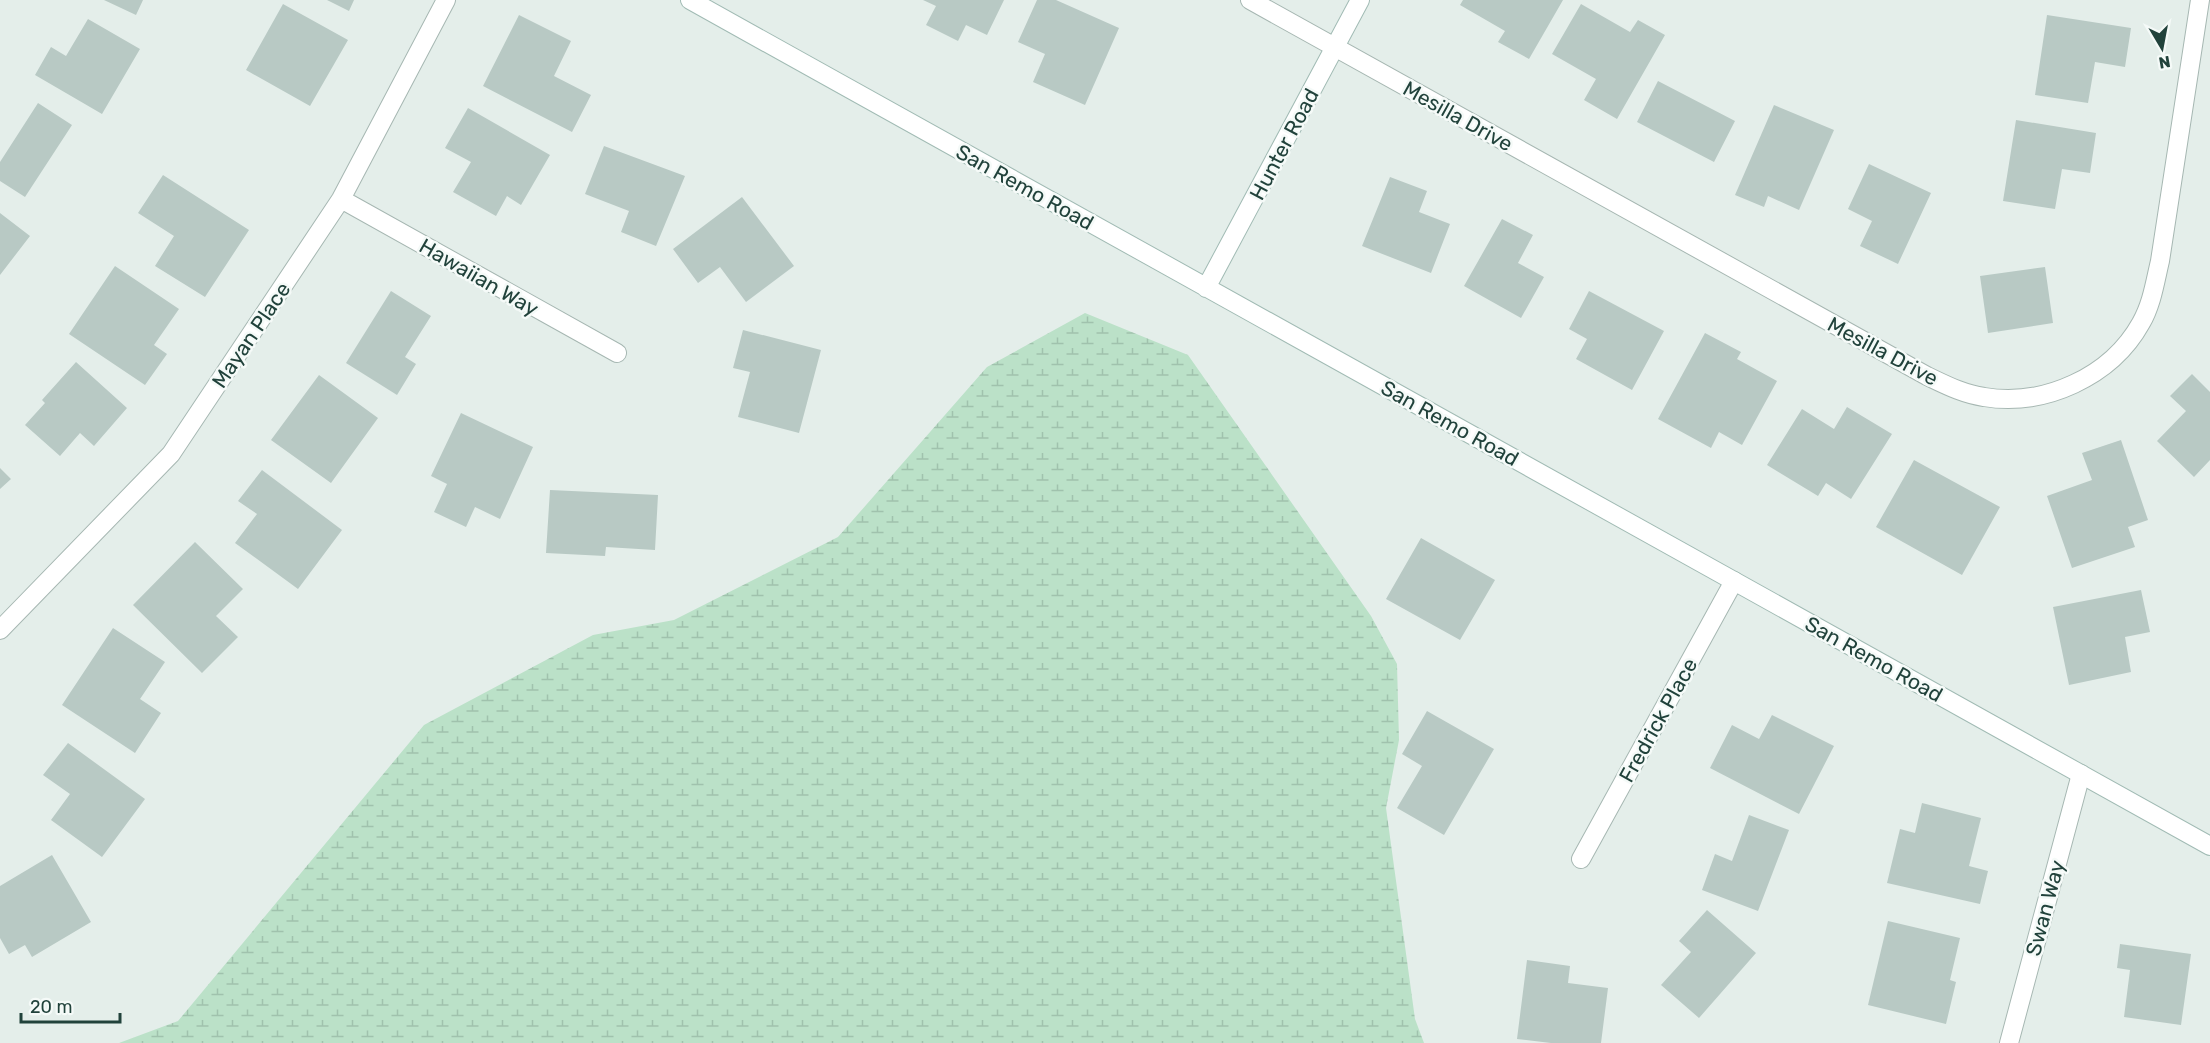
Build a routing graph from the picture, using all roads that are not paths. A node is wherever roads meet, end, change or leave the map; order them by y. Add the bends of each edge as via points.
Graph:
1 (446, 0) edge
2 (690, 0) edge
3 (1250, 0) edge
4 (1360, 0) edge
5 (2200, 0) edge
6 (1336, 48) junction
7 (341, 199) junction
8 (1206, 288) junction
9 (617, 353) dead end
10 (1734, 581) junction
11 (0, 630) edge
12 (2081, 774) junction
13 (2210, 846) edge
14 (1581, 859) dead end
15 (2009, 1043) edge

1 - 7 street, Mayan Place
2 - 8 street, San Remo Road
3 - 6 street, Mesilla Drive
4 - 6 street, Hunter Road
5 - 6 street, Mesilla Drive via 2160,261 2142,322 2128,343 2090,376 2043,395 2013,399 1958,391 1927,376
6 - 8 street, Hunter Road
7 - 9 street, Hawaiian Way
7 - 11 street, Mayan Place via 171,454
8 - 10 street, San Remo Road
10 - 12 street, San Remo Road
10 - 14 street, Fredrick Place
12 - 13 street, San Remo Road
12 - 15 street, Swan Way

